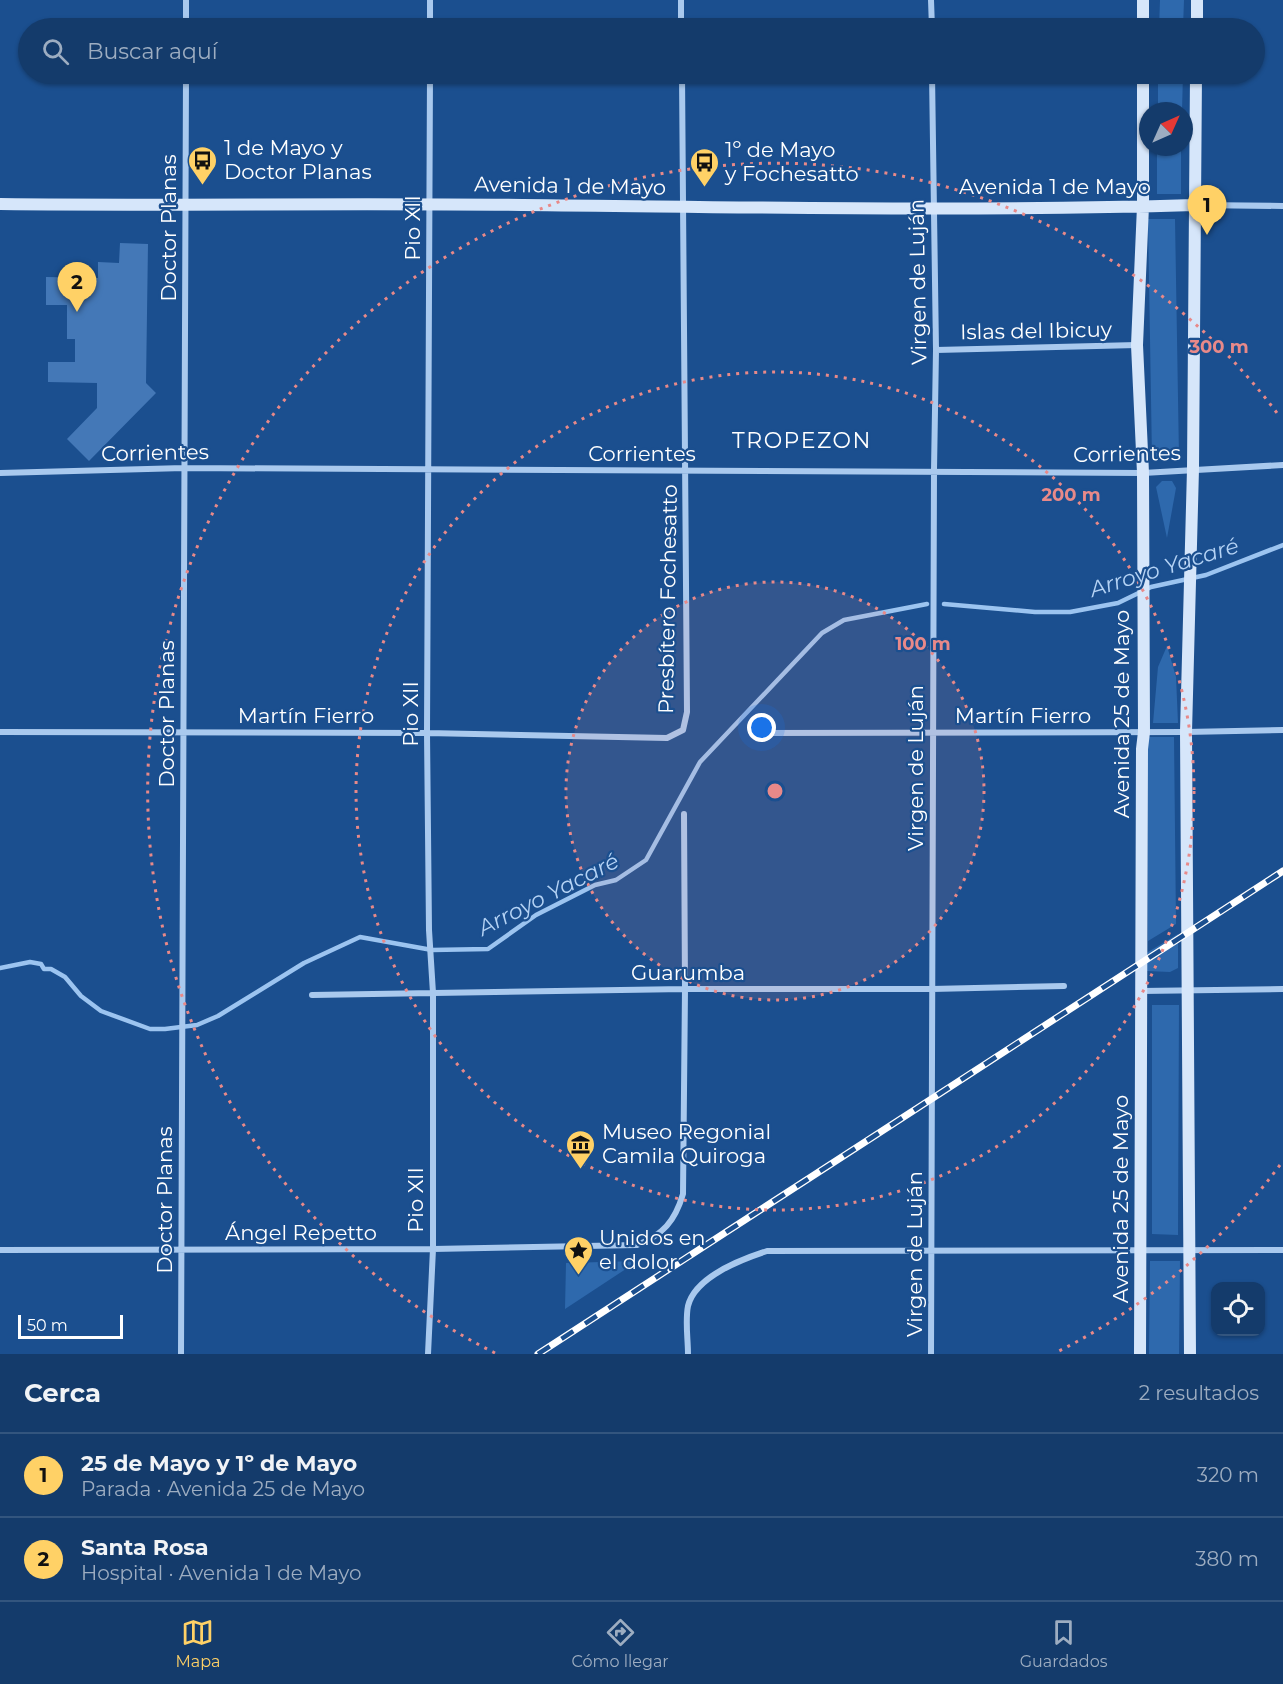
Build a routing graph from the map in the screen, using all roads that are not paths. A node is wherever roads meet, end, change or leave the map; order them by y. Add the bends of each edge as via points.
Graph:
1 (186, 0) edge
2 (430, 0) edge
3 (681, 0) edge
4 (931, 0) edge
5 (1143, 0) edge
6 (1197, 0) edge
7 (186, 18) edge
8 (430, 18) edge
9 (681, 18) edge
10 (932, 18) edge
11 (1143, 18) edge
12 (1197, 18) edge
13 (186, 84) edge
14 (430, 84) edge
15 (682, 84) edge
16 (932, 84) edge
17 (1143, 84) edge
18 (1196, 84) edge
19 (0, 204) edge
20 (429, 204) junction
21 (1194, 205) junction
22 (186, 206) junction
23 (1143, 206) junction
24 (1283, 206) edge
25 (684, 207) junction
26 (934, 207) junction
27 (1137, 345) junction
28 (936, 350) junction
29 (1283, 465) edge
30 (184, 468) junction
31 (686, 470) junction
32 (1192, 470) junction
33 (430, 471) junction
34 (933, 471) junction
35 (1143, 472) junction
36 (0, 473) edge
37 (682, 730) joint
38 (1283, 730) edge
39 (0, 732) edge
40 (183, 732) junction
41 (1144, 732) junction
42 (1186, 732) junction
43 (428, 733) junction
44 (764, 733) dead end
45 (933, 733) junction
46 (684, 814) dead end
47 (1064, 986) dead end
48 (686, 989) junction
49 (932, 989) junction
50 (1187, 989) junction
51 (1283, 989) edge
52 (1141, 991) junction
53 (433, 993) junction
54 (312, 995) dead end
55 (0, 1250) edge
56 (181, 1250) junction
57 (433, 1250) junction
58 (1140, 1250) junction
59 (1189, 1250) junction
60 (1283, 1250) edge
61 (932, 1251) junction
62 (181, 1354) edge
63 (428, 1354) edge
64 (688, 1354) edge
65 (932, 1354) edge
66 (1140, 1354) edge
67 (1190, 1354) edge

1 - 7 street
2 - 8 street
3 - 9 street
4 - 10 street
5 - 11 main road
6 - 12 main road
13 - 22 street, Doctor Planas
14 - 20 street, Pio XII
15 - 25 street, Presbítero Fochesatto
16 - 26 street, Virgen de Luján
17 - 23 main road, Avenida 25 de Mayo
18 - 21 main road
19 - 22 main road, Avenida 1 de Mayo
20 - 22 main road, Avenida 1 de Mayo
20 - 25 main road, Avenida 1 de Mayo
20 - 33 street, Pio XII
21 - 23 main road, Avenida 1 de Mayo
21 - 24 street, Avenida 1 de Mayo
21 - 32 main road
22 - 30 street, Doctor Planas
23 - 26 main road, Avenida 1 de Mayo
23 - 27 main road, Avenida 25 de Mayo
25 - 26 main road, Avenida 1 de Mayo
25 - 31 street, Presbítero Fochesatto
26 - 28 street, Virgen de Luján
27 - 28 street, Islas del Ibicuy
27 - 35 main road, Avenida 25 de Mayo
28 - 34 street, Virgen de Luján
29 - 32 street, Corrientes
30 - 33 street, Corrientes
30 - 36 street, Corrientes
30 - 40 street, Doctor Planas
31 - 33 street, Corrientes
31 - 34 street, Corrientes
31 - 37 street, Presbítero Fochesatto via 687,712
32 - 35 street, Corrientes
32 - 42 main road
33 - 43 street, Pio XII
34 - 35 street, Corrientes
34 - 45 street, Virgen de Luján
35 - 41 main road, Avenida 25 de Mayo
37 - 43 street, Martín Fierro via 667,738
38 - 42 street, Martín Fierro
39 - 40 street, Martín Fierro
40 - 43 street, Martín Fierro
40 - 56 street, Doctor Planas
41 - 42 street, Martín Fierro
41 - 45 street, Martín Fierro
41 - 52 main road, Avenida 25 de Mayo
42 - 50 main road
43 - 53 street, Pio XII
44 - 45 street, Martín Fierro
45 - 49 street, Virgen de Luján
46 - 48 street
47 - 49 street, Guarumba
48 - 49 street, Guarumba
48 - 53 street, Guarumba
48 - 57 street, Ángel Repetto via 683,1194 678,1212 668,1226 653,1239 637,1245
49 - 61 street, Virgen de Luján
50 - 51 street
50 - 52 street
50 - 59 main road
52 - 58 main road, Avenida 25 de Mayo
53 - 54 street, Guarumba
53 - 57 street, Pio XII
55 - 56 street, Ángel Repetto
56 - 57 street, Ángel Repetto
56 - 62 street, Doctor Planas
57 - 63 street, Pio XII
58 - 59 street
58 - 61 street
58 - 66 main road, Avenida 25 de Mayo
59 - 60 street
59 - 67 main road
61 - 64 street via 767,1251 742,1259 711,1277 695,1292 688,1306
61 - 65 street, Virgen de Luján

